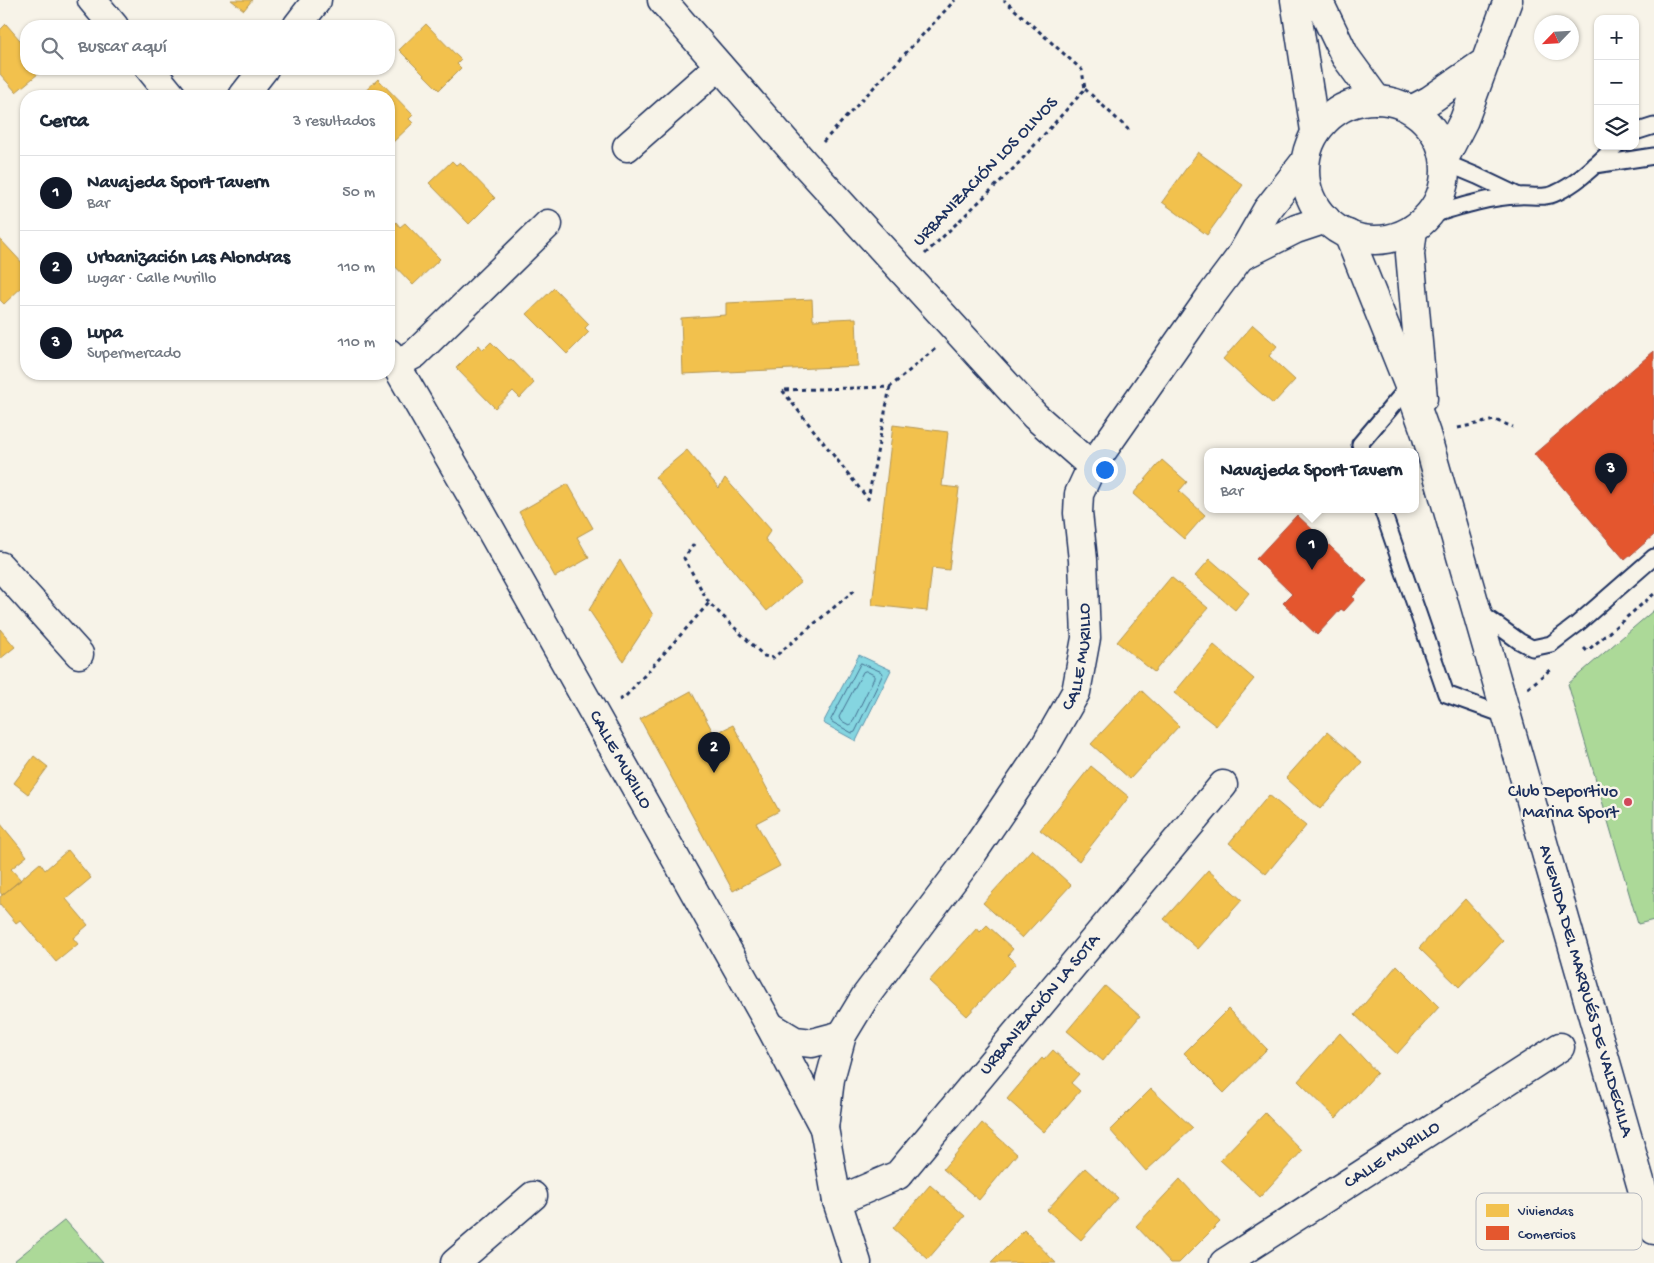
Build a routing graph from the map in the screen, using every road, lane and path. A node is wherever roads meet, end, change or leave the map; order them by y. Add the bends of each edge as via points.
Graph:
1 (92, 0) edge
2 (317, 0) edge
3 (662, 0) edge
4 (955, 0) edge
5 (1004, 0) edge
6 (1295, 0) edge
7 (1318, 0) edge
8 (1508, 0) edge
9 (109, 20) edge
10 (302, 20) edge
11 (1485, 62) junction
12 (719, 66) junction
13 (155, 75) edge
14 (259, 75) edge
15 (1085, 89) junction
16 (167, 90) edge
17 (248, 90) edge
18 (1377, 100) junction
19 (1413, 109) junction
20 (1654, 126) edge
21 (1315, 131) junction
22 (1639, 131) edge
23 (1131, 132) dead end
24 (627, 147) dead end
25 (1612, 150) edge
26 (1654, 156) edge
27 (1445, 160) junction
28 (804, 163) junction
29 (1303, 164) junction
30 (1595, 165) junction
31 (1519, 196) junction
32 (1326, 218) junction
33 (1421, 223) junction
34 (548, 224) dead end
35 (1348, 234) junction
36 (1240, 257) junction
37 (905, 274) junction
38 (956, 330) junction
39 (395, 357) edge
40 (395, 363) edge
41 (1409, 386) junction
42 (890, 387) junction
43 (1513, 427) dead end
44 (1458, 428) dead end
45 (1426, 434) junction
46 (1361, 448) edge
47 (1092, 466) junction
48 (1383, 513) edge
49 (694, 544) dead end
50 (1654, 557) edge
51 (0, 566) edge
52 (856, 588) dead end
53 (709, 603) junction
54 (1475, 610) junction
55 (79, 654) dead end
56 (594, 713) junction
57 (1507, 716) junction
58 (1223, 785) dead end
59 (770, 1026) junction
60 (842, 1036) junction
61 (1560, 1048) dead end
62 (824, 1128) junction
63 (533, 1196) dead end
64 (837, 1202) junction
65 (1653, 1221) edge
66 (455, 1263) edge
67 (857, 1263) edge
68 (1224, 1263) edge

1 - 9 street
2 - 10 street
3 - 12 street
4 - 28 path
5 - 15 path via 1082,70
6 - 21 street
7 - 18 street via 1345,56
8 - 11 street
11 - 19 street
11 - 27 street
12 - 24 street
12 - 28 street
13 - 16 street
14 - 17 street
15 - 23 path
15 - 37 path, URBANIZACIÓN LOS OLIVOS via 1015,168
18 - 19 street
18 - 21 street via 1344,108
19 - 27 street via 1439,140
20 - 22 lane
21 - 29 street
25 - 30 lane
26 - 30 lane
27 - 31 lane
27 - 33 street via 1443,191
28 - 37 street
29 - 32 street via 1308,194
29 - 36 street, CALLE MURILLO via 1267,210
30 - 31 lane via 1579,180 1554,195
31 - 33 lane via 1477,202
32 - 35 street
32 - 36 street
33 - 35 street via 1388,239 1368,240
33 - 45 street, AVENIDA DEL MARQUÉS DE VALDECILLA via 1410,254
34 - 39 street via 415,354
35 - 41 street, AVENIDA DEL MARQUÉS DE VALDECILLA
36 - 47 street, CALLE MURILLO
37 - 38 street
38 - 42 path
38 - 47 street via 1035,416
40 - 56 street, CALLE MURILLO
41 - 45 street, AVENIDA DEL MARQUÉS DE VALDECILLA
41 - 46 lane via 1360,444
42 - 42 path via 880,434 868,499 782,390
43 - 44 path via 1495,420
45 - 54 street, AVENIDA DEL MARQUÉS DE VALDECILLA
47 - 60 street, CALLE MURILLO via 1079,494 1086,638 1076,692 1017,788 968,860 865,997
48 - 57 lane via 1446,694
49 - 53 path via 684,558
50 - 54 lane via 1551,644 1532,648
51 - 55 street
52 - 53 path via 773,658 764,656
53 - 56 path via 625,697
54 - 57 street, AVENIDA DEL MARQUÉS DE VALDECILLA
56 - 59 street, CALLE MURILLO
57 - 65 street, AVENIDA DEL MARQUÉS DE VALDECILLA
58 - 64 street, URBANIZACIÓN LA SOTA via 898,1175
59 - 60 street, CALLE MURILLO via 795,1041 812,1043
59 - 62 street, CALLE MURILLO
60 - 62 street, CALLE MURILLO via 830,1079
61 - 68 street, CALLE MURILLO
62 - 64 street, CALLE MURILLO
63 - 66 street
64 - 67 street, CALLE MURILLO

